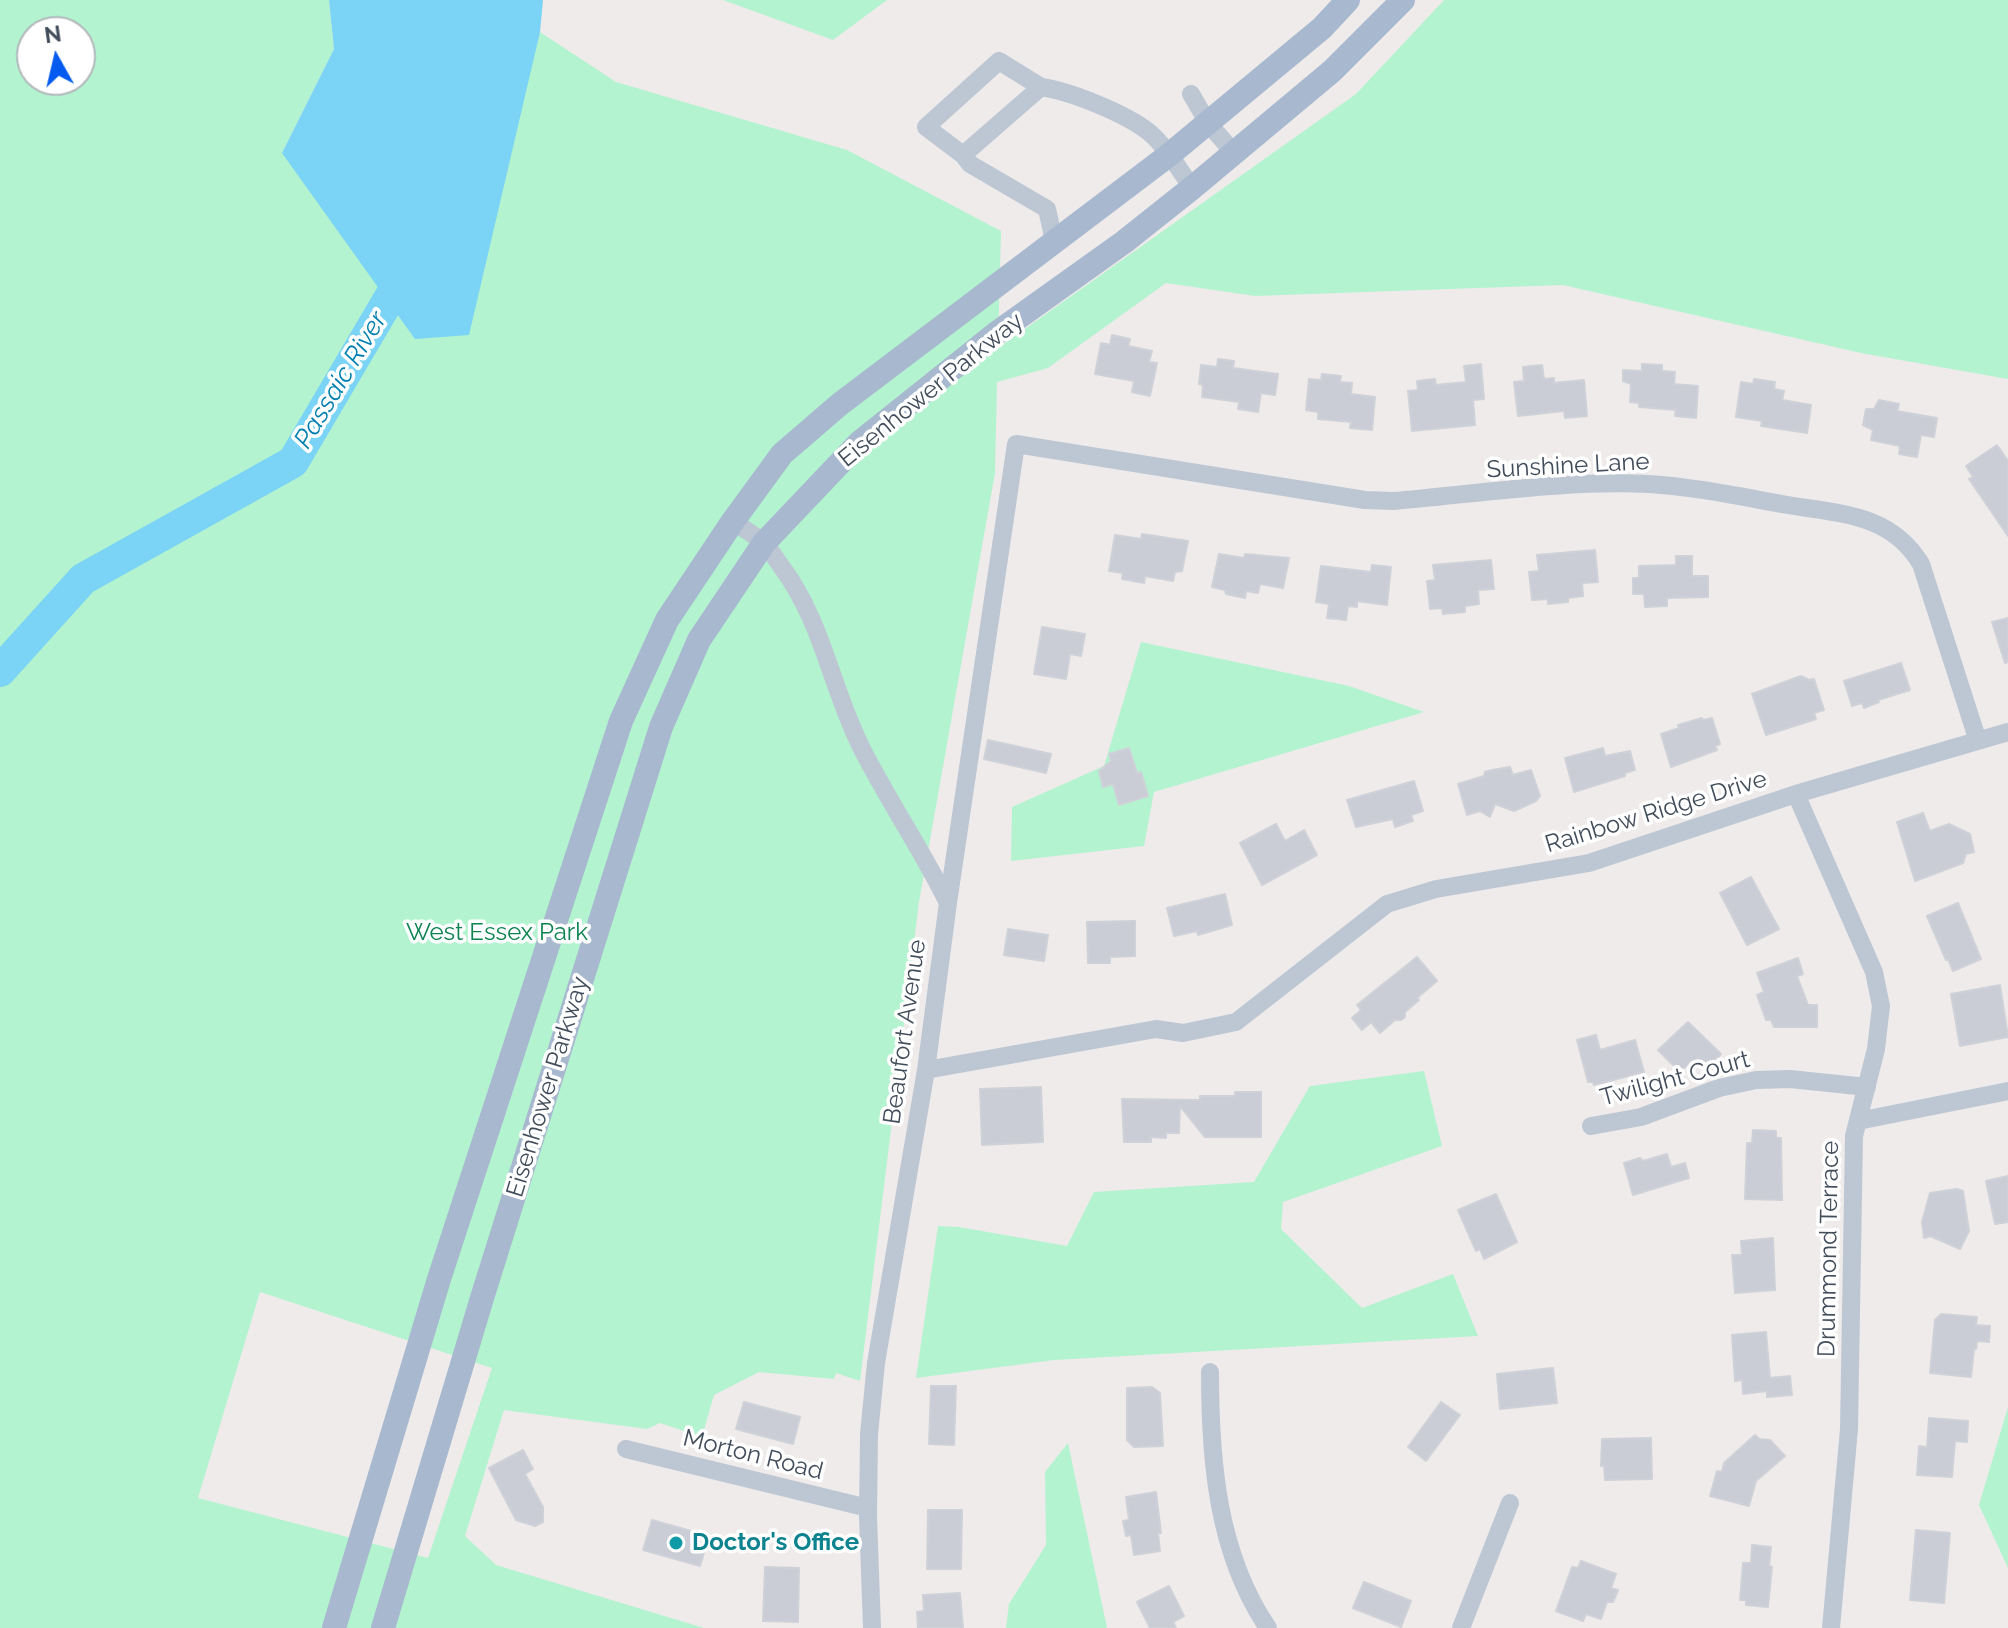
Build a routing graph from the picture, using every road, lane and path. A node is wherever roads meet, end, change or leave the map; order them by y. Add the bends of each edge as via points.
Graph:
1 (1348, 0) edge
2 (1403, 0) edge
3 (1041, 87) junction
4 (1191, 94) dead end
5 (1208, 123) junction
6 (1234, 153) junction
7 (963, 155) junction
8 (1169, 155) junction
9 (1192, 188) junction
10 (1054, 241) junction
11 (1016, 444) joint
12 (733, 521) junction
13 (764, 543) junction
14 (2008, 732) edge
15 (1978, 741) junction
16 (1796, 794) junction
17 (948, 903) junction
18 (926, 1070) junction
19 (1867, 1087) junction
20 (2008, 1091) edge
21 (1858, 1121) junction
22 (1591, 1126) dead end
23 (1210, 1372) dead end
24 (626, 1449) dead end
25 (1510, 1503) dead end
26 (868, 1508) junction
27 (334, 1628) edge
28 (383, 1628) edge
29 (872, 1628) edge
30 (1268, 1628) edge
31 (1461, 1628) edge
32 (1831, 1628) edge

1 - 5 main road, Eisenhower Parkway
2 - 6 main road, Eisenhower Parkway via 1332,71
3 - 7 street
3 - 7 street via 999,61 926,127
3 - 8 street via 1097,104 1147,131
4 - 5 street
5 - 6 street
5 - 8 main road, Eisenhower Parkway
6 - 9 main road, Eisenhower Parkway
7 - 10 street via 1047,209
8 - 9 street
8 - 10 main road, Eisenhower Parkway
9 - 13 main road, Eisenhower Parkway via 859,443
10 - 12 main road, Eisenhower Parkway via 782,454
11 - 15 street, Sunshine Lane via 1365,500 1650,484 1855,516 1885,526 1911,547 1921,564
11 - 17 street, Beaufort Avenue
12 - 13 street
12 - 27 main road, Eisenhower Parkway via 667,620 621,721 439,1279
13 - 17 street via 813,617 861,746
13 - 28 main road, Eisenhower Parkway via 699,640 661,727
14 - 15 street, Rainbow Ridge Drive
15 - 16 street, Rainbow Ridge Drive
16 - 18 street, Rainbow Ridge Drive via 1589,863 1436,889 1387,904 1236,1022 1183,1033 1156,1029
16 - 19 street, Drummond Terrace via 1874,972 1881,1006
17 - 18 street, Beaufort Avenue
18 - 26 street, Beaufort Avenue via 876,1363
19 - 21 street, Drummond Terrace
19 - 22 street, Twilight Court via 1756,1080 1641,1117
20 - 21 street
21 - 32 street, Drummond Terrace via 1849,1429
23 - 30 street via 1210,1424 1223,1520 1238,1575
24 - 26 street, Morton Road
25 - 31 street
26 - 29 street, Beaufort Avenue

